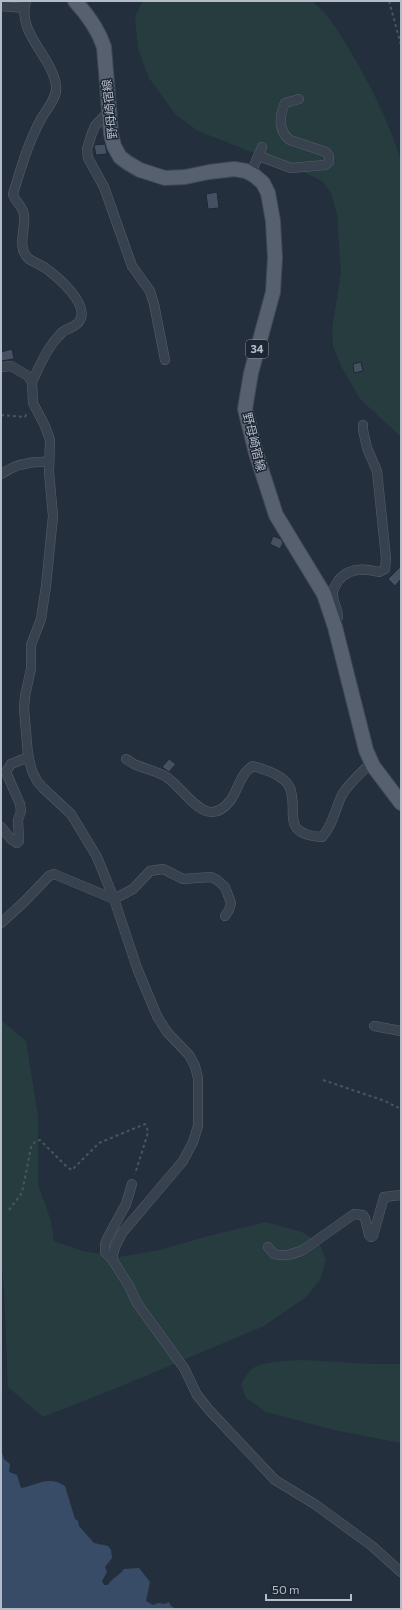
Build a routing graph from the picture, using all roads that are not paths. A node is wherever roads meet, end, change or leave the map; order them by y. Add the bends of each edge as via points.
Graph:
1 (75, 1) edge
2 (25, 4) edge
3 (1, 6) edge
4 (298, 99) dead end
5 (109, 111) junction
6 (251, 173) junction
7 (165, 360) dead end
8 (1, 367) edge
9 (32, 382) junction
10 (363, 425) dead end
11 (49, 462) junction
12 (1, 474) edge
13 (333, 622) junction
14 (29, 757) junction
15 (126, 759) dead end
16 (372, 762) junction
17 (401, 803) edge
18 (1, 827) edge
19 (114, 899) junction
20 (225, 916) dead end
21 (1, 923) edge
22 (374, 1026) dead end
23 (401, 1031) edge
24 (132, 1184) road end
25 (401, 1195) edge
26 (268, 1247) dead end
27 (112, 1259) junction
28 (401, 1572) edge

1 - 5 main road, 野母崎宿線 via 93,22 104,47
2 - 3 street
2 - 9 street via 25,18 31,36 51,70 56,91 31,138 13,194 24,216 23,251 65,285 78,301 82,311 76,325 64,331 54,341
4 - 6 street via 285,104 280,117 281,128 290,140 326,152 329,162 326,166 291,168 260,152
5 - 6 main road, 野母崎宿線 via 114,146 120,157 140,170 165,178 234,169
5 - 7 street via 95,126 87,149 88,158 104,187 132,266 150,291
6 - 13 main road, 野母崎宿線 / 34 via 263,183 268,193 275,258 273,292 251,373 245,410 276,515 324,594
8 - 9 street via 11,366 28,376
9 - 11 street via 33,403 50,440
10 - 13 street via 367,448 377,471 386,558 384,569 379,572 356,570 340,579 333,593 338,617
11 - 12 street via 23,463
11 - 14 street via 53,516 46,586 41,619 31,645 31,669 24,703
13 - 16 main road, 野母崎宿線 / 34 via 366,750
14 - 18 street via 11,764 6,772 20,804 19,841 14,842
14 - 19 street via 37,781 71,814 96,857
15 - 16 street via 136,765 155,770 175,783 196,806 212,813 220,811 230,801 248,768 253,766 274,773 290,787 292,817 296,828 322,837 332,822 344,793
16 - 17 main road, 野母崎宿線 / 34
19 - 20 street via 133,889 150,871 163,869 183,879 211,877 217,880 225,887 231,903
19 - 21 street via 54,874
19 - 27 street via 137,968 157,1016 195,1066 198,1078 198,1126 183,1161 122,1233 114,1247
22 - 23 street
24 - 27 street via 126,1204 105,1244 105,1252
25 - 26 street via 384,1197 371,1237 363,1215 354,1214 303,1250 279,1256
27 - 28 street via 137,1303 184,1368 197,1395 210,1411 276,1480 372,1546

